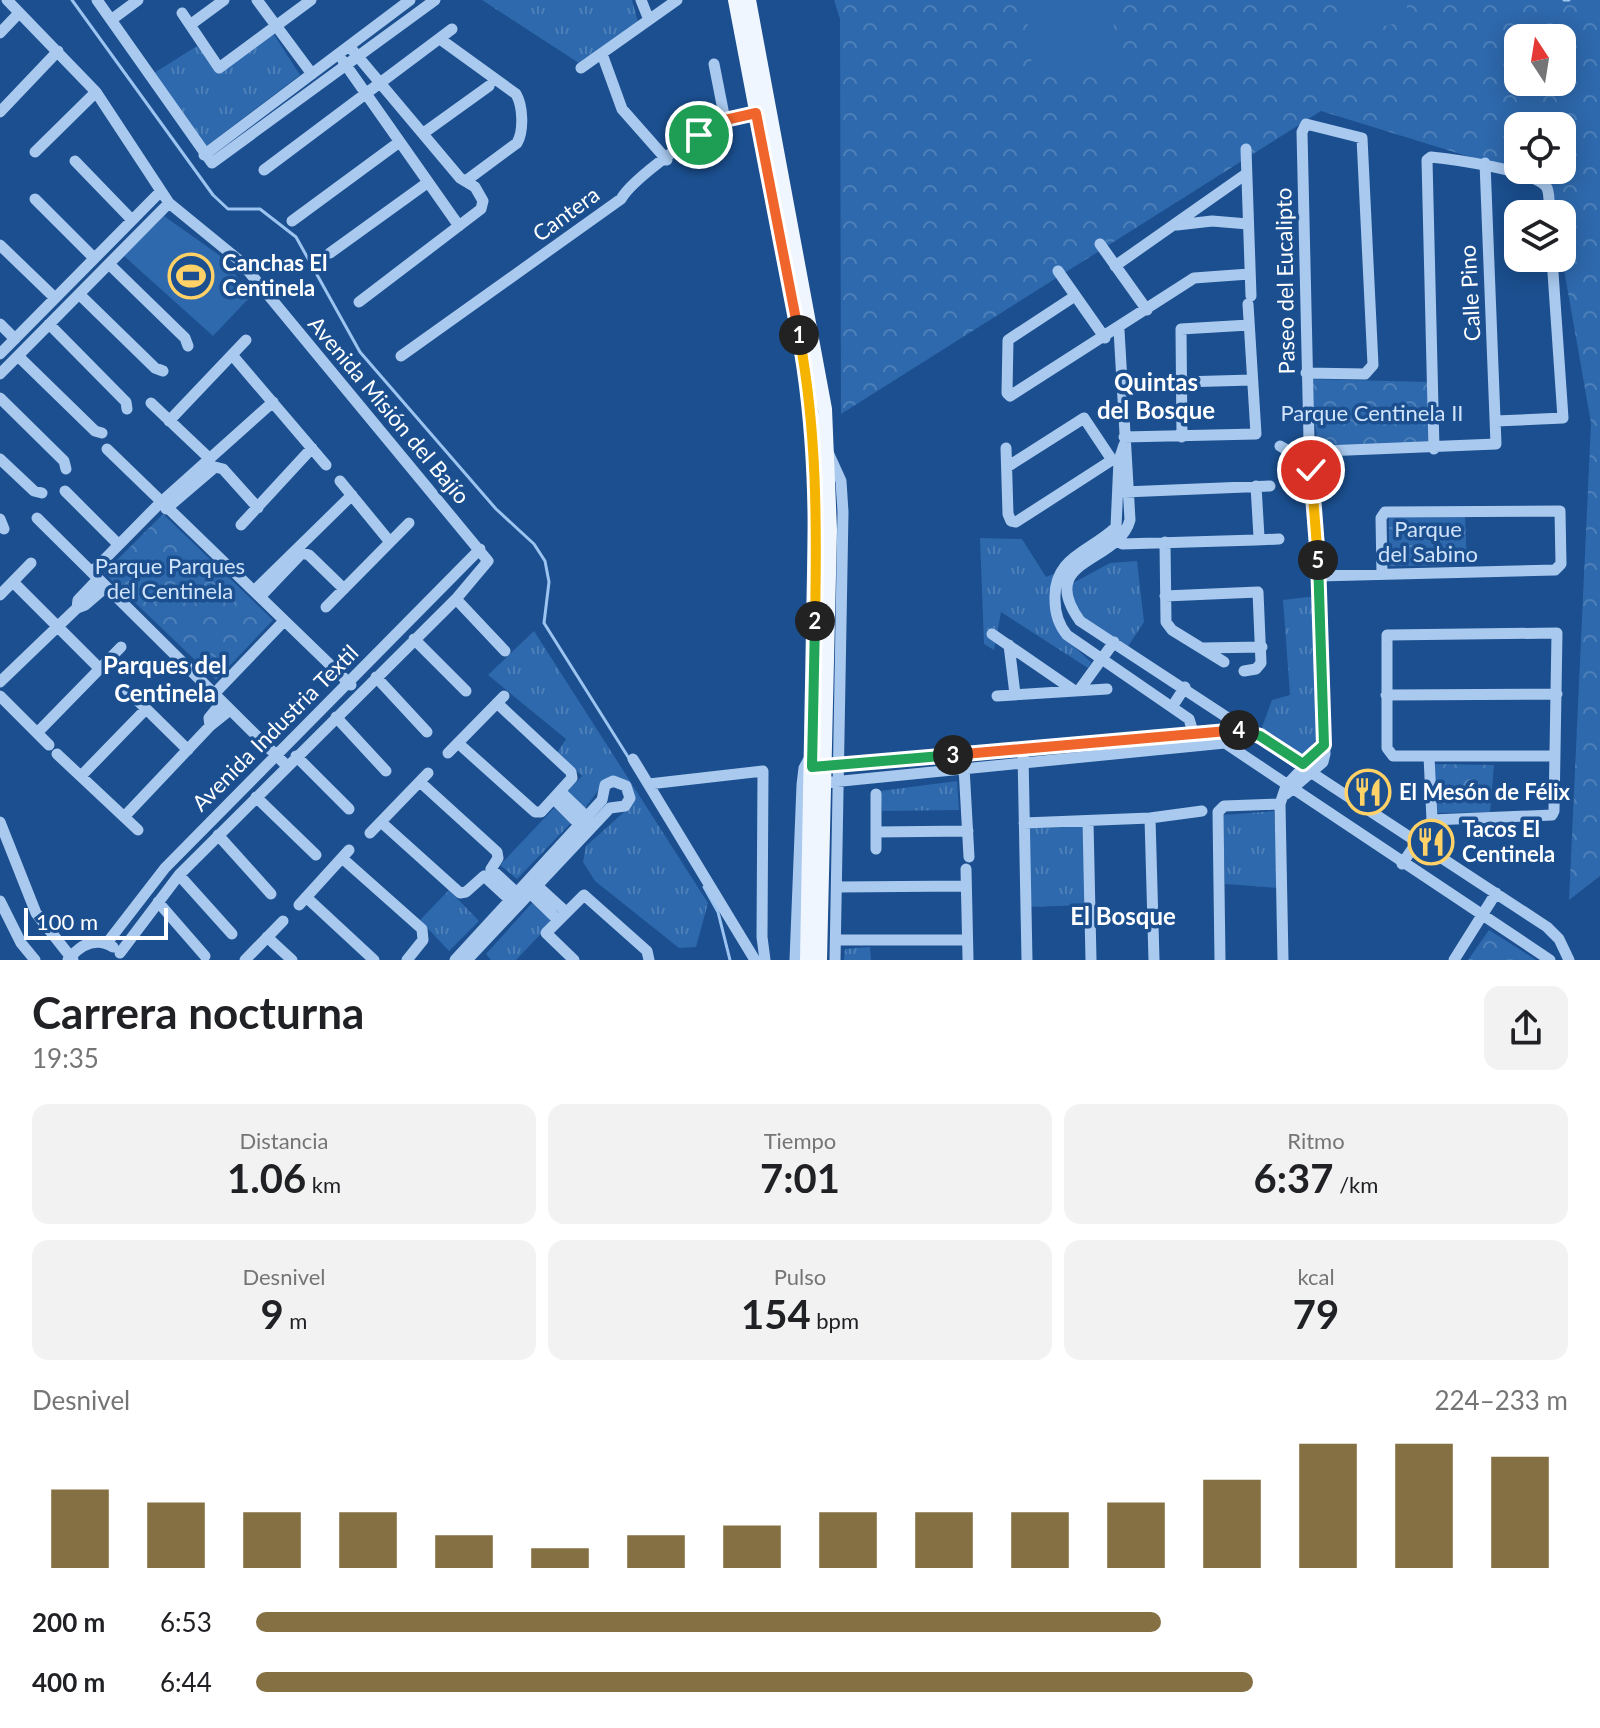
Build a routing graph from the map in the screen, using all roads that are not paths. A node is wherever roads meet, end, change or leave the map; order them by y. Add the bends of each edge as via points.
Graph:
1 (7, 0) edge
2 (114, 0) edge
3 (138, 0) edge
4 (224, 0) edge
5 (257, 0) edge
6 (311, 0) edge
7 (410, 0) edge
8 (435, 0) edge
9 (641, 0) edge
10 (677, 0) edge
11 (735, 0) edge
12 (749, 0) edge
13 (100, 4) edge
14 (19, 13) junction
15 (182, 13) dead end
16 (647, 15) dead end
17 (111, 20) junction
18 (190, 25) junction
19 (277, 25) junction
20 (452, 29) dead end
21 (0, 33) edge
22 (440, 39) junction
23 (349, 46) junction
24 (58, 51) junction
25 (338, 54) junction
26 (602, 54) junction
27 (357, 57) junction
28 (714, 64) dead end
29 (346, 65) junction
30 (581, 68) dead end
31 (312, 74) junction
32 (381, 82) junction
33 (489, 86) dead end
34 (96, 92) junction
35 (364, 95) junction
36 (0, 112) edge
37 (756, 113) junction
38 (725, 120) junction
39 (425, 132) junction
40 (398, 143) junction
41 (1246, 149) dead end
42 (35, 152) dead end
43 (208, 159) junction
44 (667, 160) junction
45 (75, 161) dead end
46 (1485, 163) junction
47 (264, 170) dead end
48 (1246, 174) junction
49 (467, 180) junction
50 (427, 183) junction
51 (161, 191) junction
52 (1548, 200) edge
53 (37, 201) dead end
54 (169, 203) junction
55 (132, 220) junction
56 (292, 221) dead end
57 (1248, 224) junction
58 (459, 226) junction
59 (1174, 226) junction
60 (1100, 244) dead end
61 (0, 245) edge
62 (330, 253) dead end
63 (94, 258) junction
64 (109, 264) junction
65 (1115, 266) junction
66 (1058, 271) dead end
67 (1553, 272) edge
68 (1249, 274) junction
69 (79, 294) junction
70 (1075, 296) junction
71 (55, 298) junction
72 (359, 302) dead end
73 (1147, 310) junction
74 (0, 324) edge
75 (49, 324) junction
76 (1249, 325) junction
77 (1119, 330) junction
78 (1105, 338) junction
79 (15, 339) junction
80 (246, 340) dead end
81 (188, 346) dead end
82 (0, 354) edge
83 (18, 356) junction
84 (233, 356) junction
85 (401, 356) dead end
86 (1, 370) edge
87 (163, 371) dead end
88 (1306, 373) junction
89 (1252, 380) junction
90 (1181, 382) junction
91 (0, 398) edge
92 (273, 402) junction
93 (151, 403) dead end
94 (127, 409) dead end
95 (169, 421) junction
96 (1496, 421) junction
97 (102, 433) dead end
98 (1182, 437) junction
99 (1309, 440) junction
100 (1124, 441) junction
101 (1280, 446) dead end
102 (312, 448) junction
103 (1006, 448) dead end
104 (107, 449) dead end
105 (1434, 449) junction
106 (1324, 451) junction
107 (1301, 458) junction
108 (0, 459) edge
109 (210, 459) junction
110 (1119, 460) junction
111 (326, 465) dead end
112 (1007, 467) junction
113 (66, 469) dead end
114 (1311, 470) junction
115 (340, 481) dead end
116 (1256, 486) junction
117 (1270, 486) dead end
118 (65, 491) dead end
119 (1130, 491) junction
120 (1116, 492) junction
121 (42, 493) dead end
122 (352, 495) junction
123 (163, 506) junction
124 (258, 508) junction
125 (37, 518) dead end
126 (409, 523) dead end
127 (241, 525) dead end
128 (1113, 537) junction
129 (1257, 539) junction
130 (1279, 539) dead end
131 (390, 542) junction
132 (1165, 542) junction
133 (118, 544) junction
134 (480, 549) junction
135 (1084, 555) junction
136 (488, 561) joint
137 (31, 563) dead end
138 (1382, 574) junction
139 (1319, 576) junction
140 (99, 579) junction
141 (13, 582) junction
142 (344, 589) junction
143 (257, 594) junction
144 (0, 595) edge
145 (1165, 596) junction
146 (456, 599) junction
147 (1069, 605) junction
148 (326, 607) dead end
149 (1055, 607) junction
150 (284, 621) junction
151 (1080, 621) junction
152 (57, 627) junction
153 (992, 634) dead end
154 (1067, 635) junction
155 (414, 639) junction
156 (1114, 642) junction
157 (1009, 645) junction
158 (121, 647) dead end
159 (1262, 647) junction
160 (1203, 648) junction
161 (505, 651) dead end
162 (1102, 658) junction
163 (1224, 662) dead end
164 (100, 669) junction
165 (1244, 671) dead end
166 (376, 677) junction
167 (0, 682) edge
168 (347, 682) junction
169 (1185, 687) junction
170 (1076, 689) junction
171 (1107, 689) dead end
172 (127, 690) dead end
173 (466, 691) dead end
174 (360, 693) junction
175 (1015, 694) junction
176 (1557, 694) junction
177 (1386, 695) junction
178 (0, 696) edge
179 (997, 696) dead end
180 (222, 702) junction
181 (1172, 707) junction
182 (146, 709) junction
183 (336, 717) junction
184 (1246, 729) junction
185 (427, 732) dead end
186 (37, 733) junction
187 (1194, 735) junction
188 (458, 743) junction
189 (1225, 743) junction
190 (188, 750) junction
191 (448, 753) dead end
192 (275, 755) junction
193 (1023, 755) junction
194 (296, 756) junction
195 (1429, 756) junction
196 (1555, 756) junction
197 (633, 759) dead end
198 (818, 763) junction
199 (287, 766) junction
200 (964, 767) junction
201 (1306, 767) junction
202 (386, 771) dead end
203 (81, 776) junction
204 (649, 784) junction
205 (819, 784) junction
206 (876, 794) dead end
207 (1286, 794) junction
208 (559, 796) junction
209 (256, 797) junction
210 (349, 809) dead end
211 (1202, 811) dead end
212 (124, 817) junction
213 (1150, 818) junction
214 (1432, 820) junction
215 (1088, 821) junction
216 (0, 822) edge
217 (381, 822) junction
218 (1024, 823) junction
219 (138, 830) dead end
220 (968, 831) junction
221 (876, 832) junction
222 (370, 833) dead end
223 (218, 835) junction
224 (1418, 841) junction
225 (876, 849) dead end
226 (316, 855) dead end
227 (969, 857) dead end
228 (1402, 864) junction
229 (966, 869) dead end
230 (488, 872) junction
231 (179, 875) junction
232 (966, 886) junction
233 (837, 887) junction
234 (524, 889) junction
235 (1496, 893) junction
236 (271, 894) dead end
237 (0, 901) edge
238 (158, 902) junction
239 (562, 916) junction
240 (1482, 916) junction
241 (283, 921) dead end
242 (232, 934) dead end
243 (267, 937) junction
244 (836, 940) junction
245 (967, 940) junction
246 (107, 943) junction
247 (1568, 955) edge
248 (205, 956) dead end
249 (121, 957) edge
250 (413, 958) edge
251 (70, 959) edge
252 (968, 959) edge
253 (35, 960) edge
254 (245, 960) edge
255 (292, 960) edge
256 (374, 960) edge
257 (455, 960) edge
258 (467, 960) edge
259 (574, 960) edge
260 (649, 960) edge
261 (755, 960) edge
262 (765, 960) edge
263 (795, 960) edge
264 (807, 960) edge
265 (820, 960) edge
266 (835, 960) edge
267 (1027, 960) edge
268 (1091, 960) edge
269 (1154, 960) edge
270 (1220, 960) edge
271 (1283, 960) edge
272 (1454, 960) edge
273 (1551, 960) edge

1 - 14 street, Avenida Misión del Bajío
2 - 13 street
3 - 17 street
4 - 18 street
5 - 19 street
6 - 19 street
7 - 23 street
8 - 27 street
9 - 16 street
10 - 26 street
11 - 37 main road
12 - 198 main road via 825,409 830,530
13 - 17 street
14 - 21 street
14 - 24 street, Avenida Misión del Bajío
15 - 18 street
17 - 43 street
18 - 19 street via 219,68
19 - 31 street
20 - 22 street
22 - 32 street
22 - 49 street via 520,100 517,143
23 - 25 street
23 - 27 street
24 - 34 street, Avenida Misión del Bajío
24 - 36 street
25 - 29 street
25 - 31 street
26 - 30 street
26 - 44 street via 622,109
27 - 29 street
27 - 32 street
28 - 38 street
29 - 35 street
29 - 43 street
31 - 43 street
32 - 35 street
32 - 39 street
33 - 39 street
34 - 42 street
34 - 51 street, Avenida Misión del Bajío
35 - 40 street
35 - 47 street
37 - 38 street, Cantera
37 - 198 main road via 808,384 816,461
38 - 44 street, Cantera
39 - 49 street
40 - 50 street
40 - 56 street
41 - 48 street
44 - 85 street, Cantera via 639,177 621,199
45 - 55 street
46 - 52 street via 1539,182
46 - 96 street, Calle Pino
46 - 105 street via 1431,157 1425,164
48 - 57 street
48 - 59 street
49 - 58 street via 483,205
50 - 58 street
50 - 62 street
51 - 54 street, Avenida Misión del Bajío
51 - 55 street
53 - 63 street
54 - 64 street
54 - 134 street, Avenida Misión del Bajío via 240,261
55 - 63 street
57 - 59 street
57 - 68 street
58 - 72 street
59 - 65 street
60 - 65 street
61 - 71 street
63 - 71 street
64 - 69 street
64 - 81 street
65 - 73 street
66 - 70 street
67 - 96 street via 1563,418
68 - 73 street via 1201,276
68 - 76 street
69 - 75 street
69 - 87 street
70 - 78 street
70 - 78 street via 1008,340 1007,393 1016,396
71 - 79 street
73 - 77 street
74 - 79 street
75 - 83 street
75 - 94 street
76 - 89 street
76 - 90 street via 1181,329
77 - 78 street
77 - 100 street
79 - 82 street
80 - 84 street
83 - 86 street
83 - 97 street
84 - 92 street
84 - 95 street
88 - 88 street, Paseo del Eucalipto via 1302,132 1306,124 1362,138 1371,371
88 - 99 street, Paseo del Eucalipto
89 - 90 street
89 - 98 street via 1256,434
90 - 98 street
91 - 113 street
92 - 102 street
92 - 109 street
93 - 95 street
95 - 109 street
96 - 105 street via 1496,444
98 - 100 street
99 - 106 street
99 - 107 street
100 - 110 street
101 - 107 street
102 - 111 street
102 - 124 street
103 - 112 street
104 - 123 street
105 - 106 street
106 - 114 street
107 - 114 street
108 - 121 street
109 - 123 street
110 - 112 street via 1084,418
110 - 112 street via 1016,522 1011,521
110 - 119 street
110 - 120 street
114 - 139 street
115 - 122 street
116 - 117 street
116 - 119 street
116 - 129 street
118 - 133 street
119 - 120 street
119 - 128 street via 1130,520 1123,537
120 - 128 street
122 - 131 street
122 - 143 street
123 - 124 street via 215,467 223,469
123 - 133 street
123 - 143 street
124 - 127 street
125 - 140 street
126 - 131 street
128 - 132 street via 1122,544
128 - 135 street
129 - 130 street
129 - 132 street
131 - 142 street
132 - 145 street
133 - 140 street
134 - 136 street, Avenida Misión del Bajío
134 - 168 street, Avenida Industria Textil
135 - 147 street via 1066,587
135 - 149 street via 1060,569
136 - 146 street, Avenida Industria Textil
137 - 141 street
138 - 138 street via 1555,570 1561,564 1560,511 1385,512
138 - 139 street
139 - 201 street via 1323,762
140 - 152 street
140 - 180 street
141 - 144 street
141 - 152 street
142 - 143 street via 302,553
142 - 148 street
143 - 150 street
145 - 159 street via 1258,592
145 - 160 street via 1169,626
146 - 155 street, Avenida Industria Textil
146 - 161 street
147 - 149 street
147 - 151 street
149 - 154 street
150 - 168 street
150 - 180 street
151 - 154 street
151 - 156 street
152 - 164 street
152 - 167 street
153 - 157 street
154 - 162 street
155 - 166 street, Avenida Industria Textil
155 - 173 street
156 - 162 street
156 - 169 street
157 - 170 street
157 - 175 street
158 - 164 street
159 - 160 street
159 - 165 street via 1259,667
160 - 163 street
162 - 170 street
162 - 181 street
164 - 186 street
166 - 174 street, Avenida Industria Textil
166 - 185 street
168 - 174 street
168 - 192 street, Avenida Industria Textil
169 - 181 street
169 - 184 street
170 - 171 street
170 - 175 street
172 - 182 street
174 - 183 street, Avenida Industria Textil
175 - 179 street
176 - 177 street
176 - 177 street via 1557,633 1387,635
176 - 196 street
177 - 195 street via 1388,753
178 - 186 street
180 - 190 street via 210,726
180 - 192 street
181 - 187 street via 1189,719
182 - 190 street
182 - 203 street
183 - 194 street, Avenida Industria Textil
183 - 202 street
184 - 187 street
184 - 189 street via 1241,739
184 - 201 street
186 - 203 street
187 - 193 street
188 - 191 street
188 - 208 street via 535,812
188 - 208 street via 500,700 571,772
189 - 193 street
189 - 207 street
190 - 212 street
192 - 199 street
192 - 246 street, Avenida Industria Textil via 165,868
193 - 198 street
193 - 200 street
193 - 218 street
194 - 199 street, Avenida Industria Textil
194 - 210 street
195 - 196 street
195 - 214 street
196 - 214 street via 1552,815
197 - 204 street
198 - 205 main road
198 - 205 street
199 - 209 street, Avenida Industria Textil
200 - 205 street
200 - 220 street
201 - 207 street
201 - 224 street
203 - 212 street
204 - 261 street
204 - 262 street via 763,771
205 - 233 street
205 - 263 street
205 - 264 main road
205 - 265 main road
206 - 221 street
207 - 228 street
207 - 270 street via 1224,806 1218,812
207 - 271 street
208 - 234 street via 587,824
209 - 223 street, Avenida Industria Textil
209 - 226 street
211 - 213 street
212 - 219 street
213 - 215 street
213 - 269 street
214 - 224 street
215 - 218 street
215 - 268 street
216 - 251 street via 36,913
217 - 222 street
217 - 230 street via 460,893
217 - 230 street via 424,778 497,852
218 - 267 street
220 - 221 street
220 - 227 street
221 - 225 street
223 - 231 street, Avenida Industria Textil
223 - 236 street
224 - 228 street
224 - 235 street
228 - 240 street
229 - 232 street
230 - 234 street
231 - 238 street, Avenida Industria Textil
231 - 242 street
232 - 233 street
232 - 245 street
233 - 244 street
234 - 239 street
234 - 257 street
234 - 258 street
235 - 240 street
235 - 247 street via 1547,927
237 - 253 street
238 - 248 street
238 - 249 street, Avenida Industria Textil
239 - 259 street via 546,933
239 - 260 street via 580,896 587,896 647,951
240 - 272 street
240 - 273 street
241 - 243 street
243 - 254 street
243 - 255 street
244 - 245 street
244 - 266 street
245 - 252 street
246 - 249 street, Avenida Industria Textil
246 - 251 street via 87,943
247 - 273 street
250 - 256 street via 425,934 422,929 346,854 303,901

